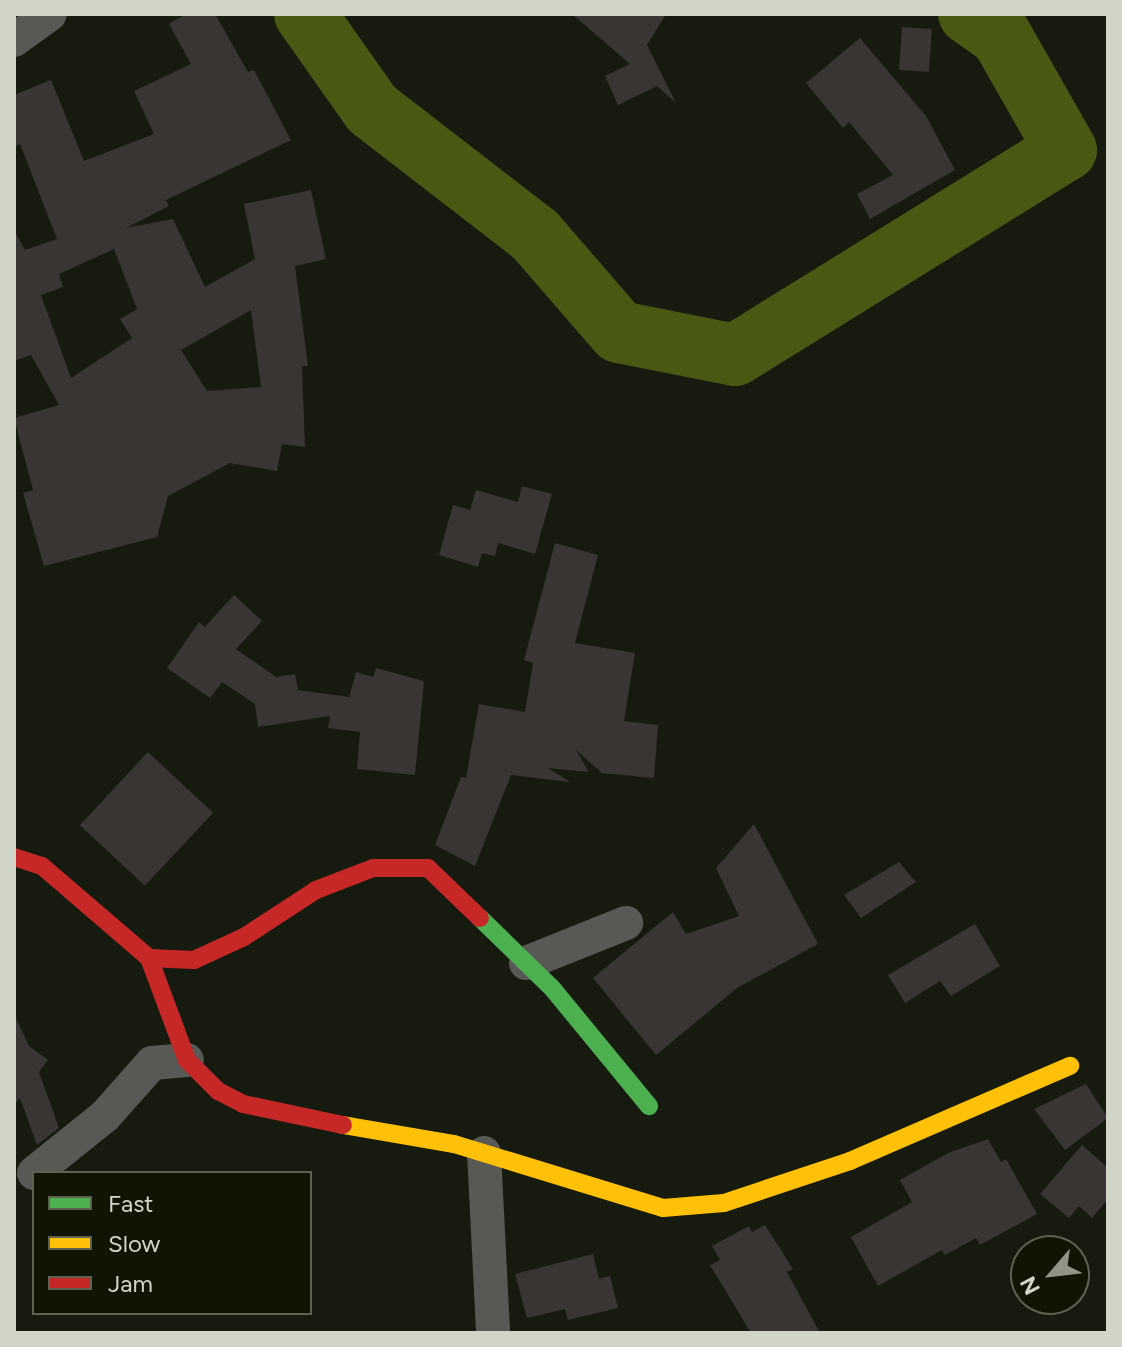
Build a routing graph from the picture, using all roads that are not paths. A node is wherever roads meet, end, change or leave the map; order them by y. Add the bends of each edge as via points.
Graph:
1 (50, 14) edge
2 (14, 40) edge
3 (14, 857) edge
4 (626, 923) dead end
5 (149, 958) junction
6 (526, 963) junction
7 (187, 1060) junction
8 (1070, 1066) dead end
9 (649, 1106) dead end
10 (484, 1153) junction
11 (36, 1171) edge
12 (493, 1333) edge

1 - 2 street
3 - 5 street via 42,866
4 - 6 street
5 - 6 street via 194,960 244,937 316,890 373,868 411,864 441,875
5 - 7 street
6 - 9 street
7 - 10 street via 218,1091 243,1104
7 - 11 street via 152,1063 105,1116
8 - 10 street via 850,1161 703,1207 663,1208
10 - 12 street

